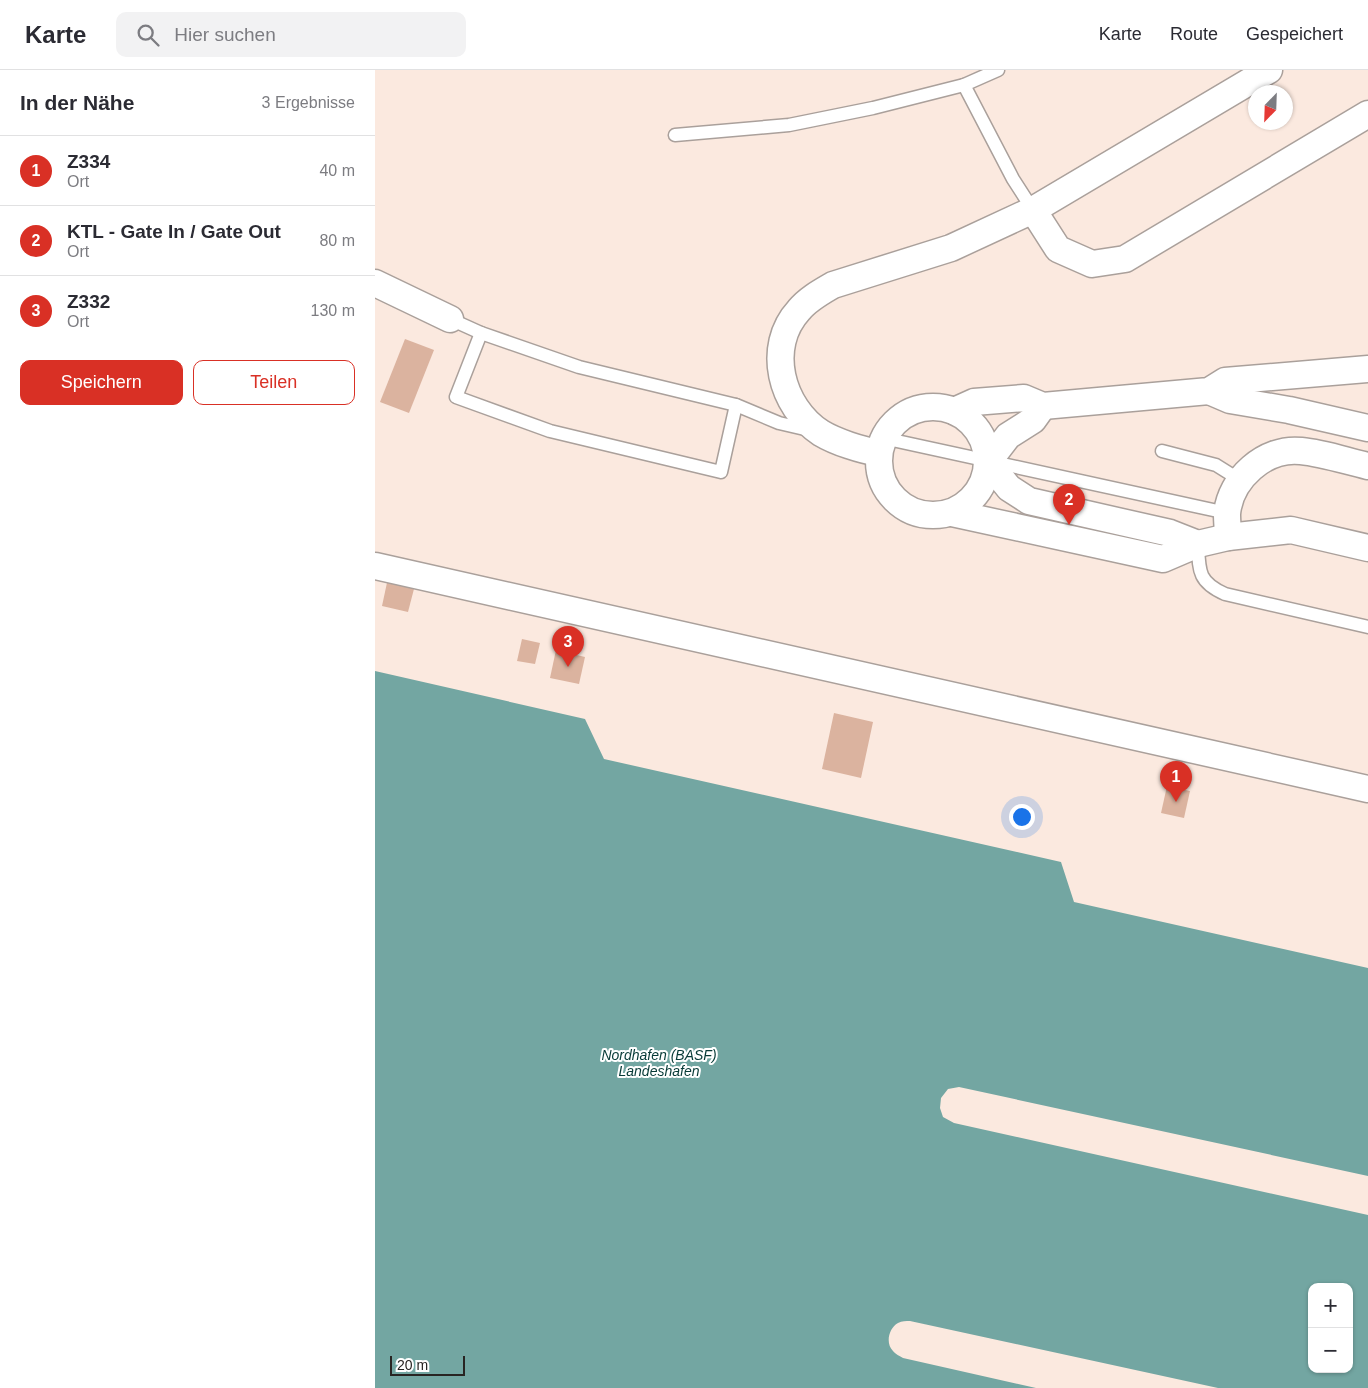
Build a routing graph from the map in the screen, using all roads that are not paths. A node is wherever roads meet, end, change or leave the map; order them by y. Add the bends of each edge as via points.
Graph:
1 (997, 70) edge
2 (1269, 70) edge
3 (964, 85) junction
4 (1368, 114) edge
5 (675, 136) dead end
6 (1033, 210) junction
7 (375, 283) edge
8 (450, 319) joint
9 (481, 334) junction
10 (1368, 369) edge
11 (1209, 391) junction
12 (736, 405) junction
13 (1043, 406) junction
14 (954, 411) junction
15 (1368, 428) edge
16 (821, 433) junction
17 (881, 445) junction
18 (1162, 451) dead end
19 (988, 462) junction
20 (1368, 466) edge
21 (1240, 480) junction
22 (951, 513) junction
23 (1228, 525) junction
24 (1198, 544) junction
25 (1368, 548) edge
26 (375, 566) edge
27 (1368, 627) edge
28 (1368, 789) edge

1 - 3 lane
2 - 6 street
3 - 5 lane via 789,125
3 - 6 lane via 1013,179
4 - 6 street via 1125,259 1093,264 1058,249
6 - 16 street via 951,248 833,286 799,309 782,342 781,375 799,413
7 - 8 street
8 - 9 lane
9 - 12 lane via 579,367
9 - 12 lane via 456,397 550,431 721,472
10 - 11 street via 1225,381
11 - 13 street
11 - 15 street via 1230,400
12 - 16 lane via 779,423
13 - 14 street via 1024,398 974,402
13 - 19 street via 1033,420 1008,436
14 - 17 street via 927,407 913,410 891,427
14 - 19 street via 979,431
16 - 17 street via 860,449
17 - 19 lane
17 - 22 street via 878,466 881,480 898,503 924,515
18 - 21 lane via 1216,465
19 - 22 street via 977,493 962,508
19 - 23 lane
19 - 24 street via 1009,488 1029,501 1170,533
20 - 21 street via 1300,450 1272,454
21 - 23 street via 1233,494
22 - 24 street via 1163,559
23 - 24 street
23 - 25 street via 1291,530
24 - 27 lane via 1199,568 1203,580 1211,588
26 - 28 street

